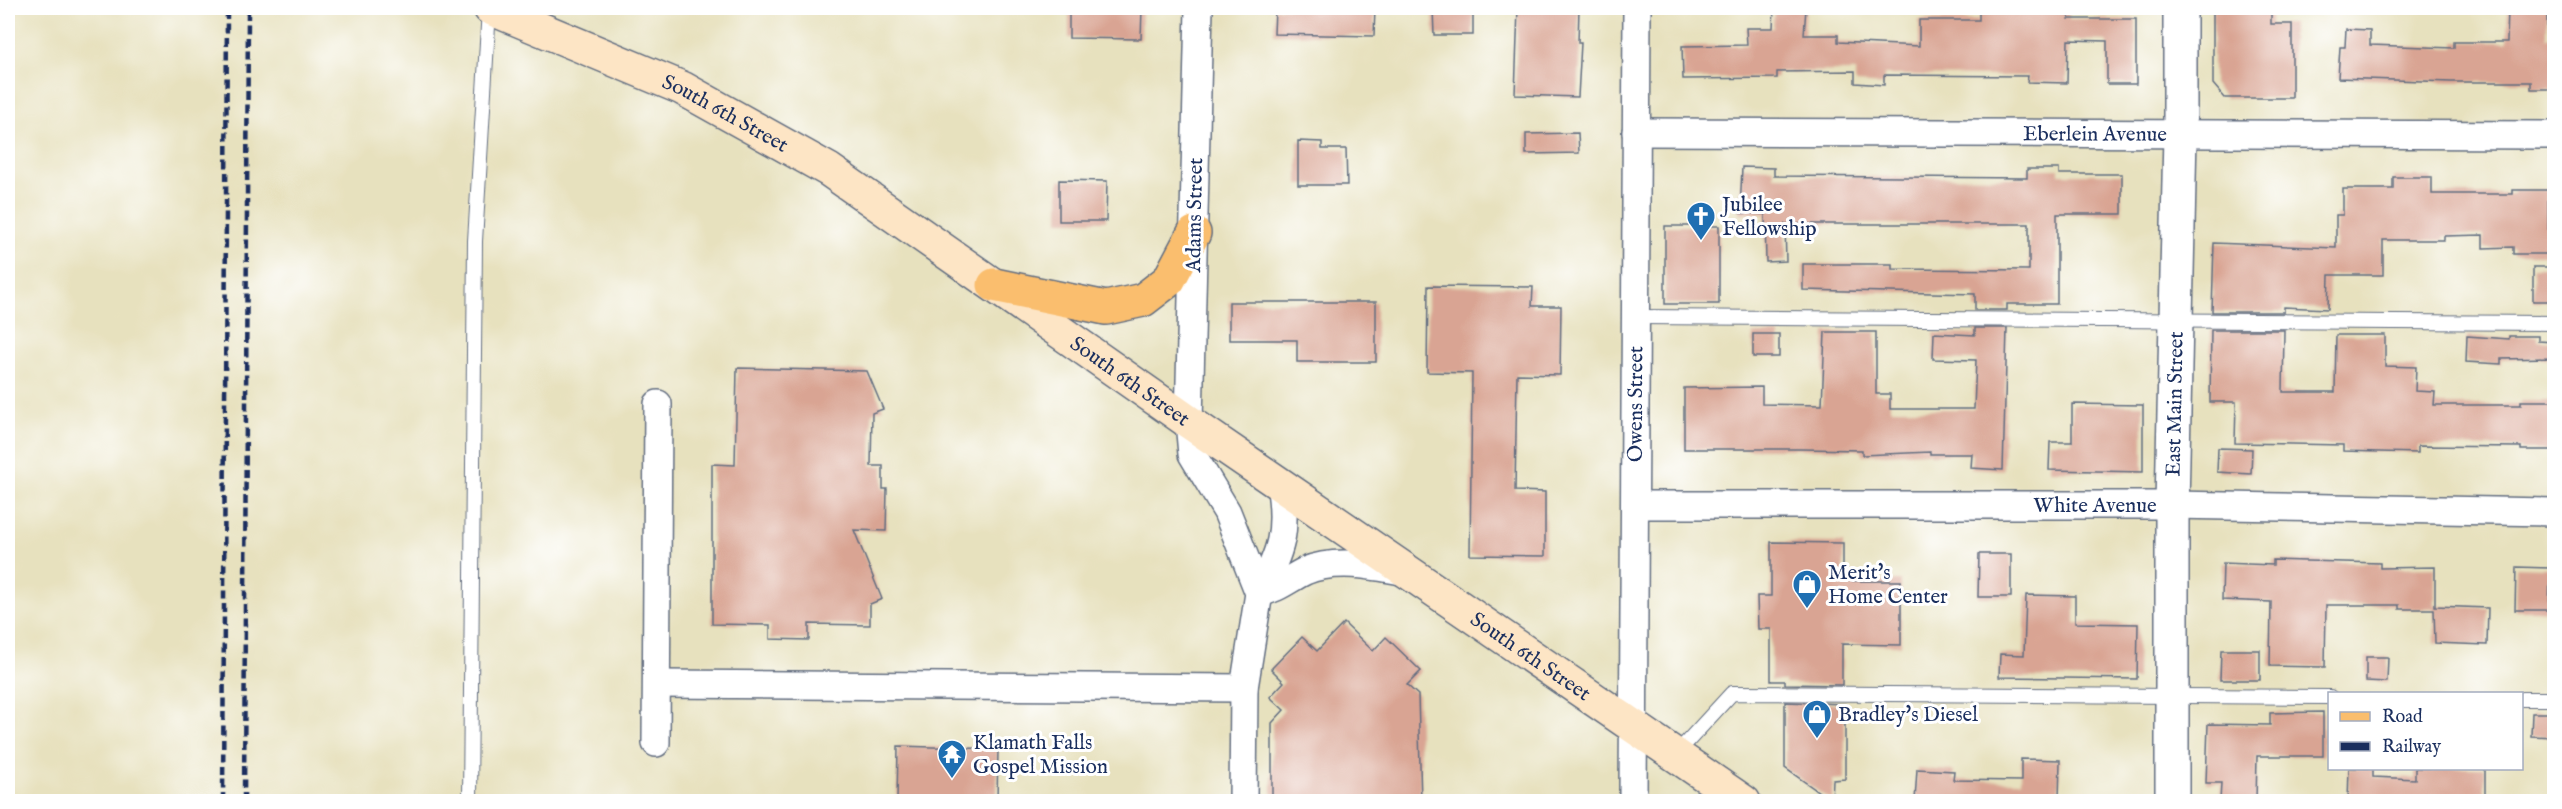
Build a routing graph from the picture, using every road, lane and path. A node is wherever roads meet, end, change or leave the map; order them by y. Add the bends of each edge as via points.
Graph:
1 (490, 8) edge
2 (1199, 8) edge
3 (1637, 8) edge
4 (2180, 8) edge
5 (1636, 132) junction
6 (2180, 134) junction
7 (2554, 135) edge
8 (1194, 233) junction
9 (994, 285) junction
10 (1636, 317) junction
11 (2175, 320) junction
12 (2554, 323) edge
13 (658, 404) dead end
14 (1190, 422) junction
15 (1280, 484) junction
16 (1636, 505) junction
17 (2172, 505) junction
18 (2554, 512) edge
19 (1409, 572) junction
20 (1259, 593) junction
21 (657, 684) junction
22 (1244, 688) junction
23 (2172, 694) junction
24 (2328, 697) edge
25 (2523, 699) edge
26 (2554, 699) edge
27 (1634, 726) junction
28 (656, 743) dead end
29 (1675, 755) junction
30 (470, 801) edge
31 (1243, 801) edge
32 (1633, 801) edge
33 (1744, 801) edge
34 (2172, 801) edge

1 - 9 main road, South 6th Street via 682,88 829,170
1 - 30 lane via 475,241
2 - 8 street, Adams Street
3 - 5 street, Owens Street
4 - 6 street, East Main Street
5 - 6 street, Eberlein Avenue
5 - 10 street, Owens Street
6 - 7 street, Eberlein Avenue
6 - 11 street, East Main Street
8 - 9 main road via 1169,280 1143,300 1106,308
8 - 14 street, Adams Street
9 - 14 main road, South 6th Street
10 - 11 lane
10 - 16 street, Owens Street
11 - 12 lane
11 - 17 street, East Main Street
13 - 21 street
14 - 15 main road, South 6th Street
14 - 20 street, Adams Street via 1192,454 1227,512
15 - 19 main road, South 6th Street
15 - 20 street via 1285,513 1282,532 1275,562
16 - 17 street, White Avenue
16 - 27 street, Owens Street
17 - 18 street, White Avenue
17 - 23 street, East Main Street
19 - 20 street via 1335,564 1306,571 1277,588
19 - 27 main road, South 6th Street
20 - 22 street
21 - 22 street
21 - 28 street
22 - 31 street
23 - 24 lane
23 - 29 lane via 1732,693
23 - 34 street, East Main Street
25 - 26 lane
27 - 29 main road, South 6th Street
27 - 32 street, Owens Street
29 - 33 main road, South 6th Street

